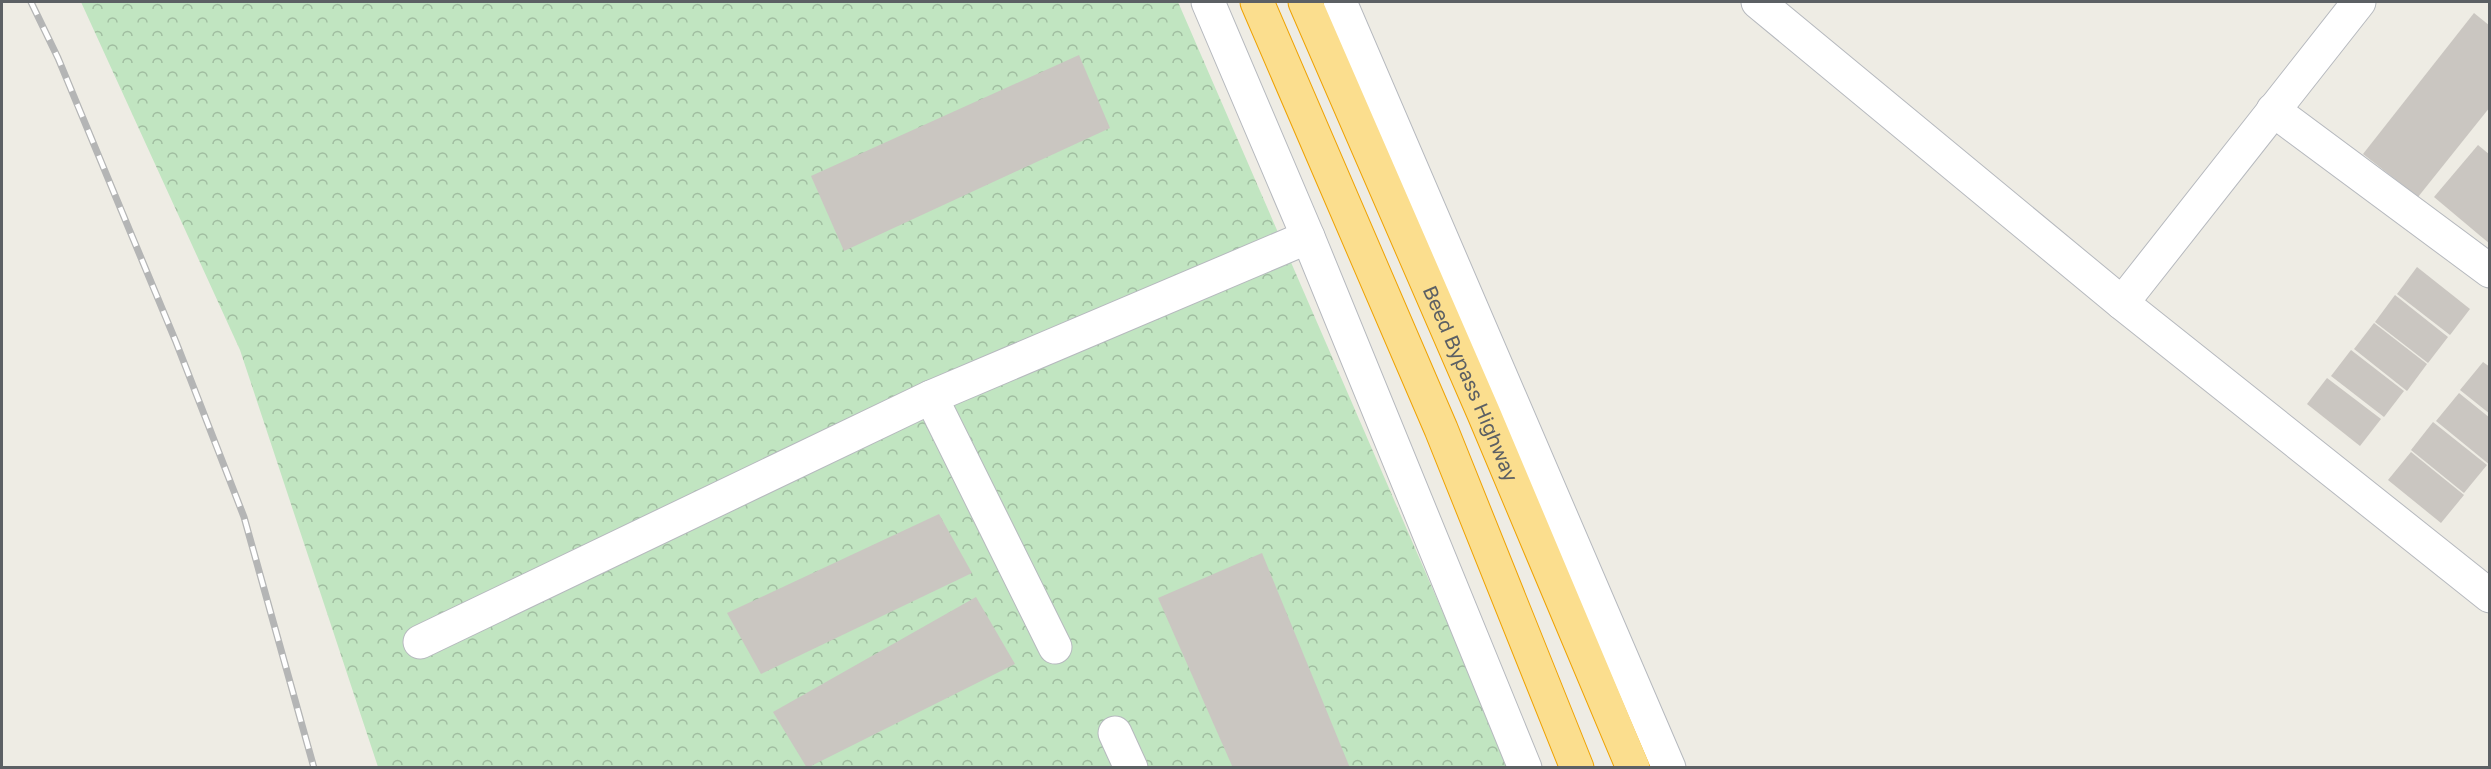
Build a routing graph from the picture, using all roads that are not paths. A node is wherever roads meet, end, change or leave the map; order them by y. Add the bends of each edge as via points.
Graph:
1 (1208, 2) edge
2 (1257, 2) edge
3 (1305, 2) edge
4 (1340, 2) edge
5 (1758, 2) edge
6 (2359, 2) edge
7 (2273, 110) junction
8 (1308, 237) junction
9 (2490, 271) edge
10 (2122, 303) junction
11 (931, 397) junction
12 (2490, 596) edge
13 (420, 642) dead end
14 (1055, 647) dead end
15 (1115, 733) dead end
16 (1131, 768) edge
17 (1525, 768) edge
18 (1577, 768) edge
19 (1633, 768) edge
20 (1669, 768) edge

1 - 8 street
2 - 18 highway via 1441,429
3 - 19 highway, Beed Bypass Highway
4 - 20 street
5 - 10 street
6 - 7 street
7 - 9 street
7 - 10 street
8 - 11 street
8 - 17 street
10 - 12 street
11 - 13 street
11 - 14 street
15 - 16 street

